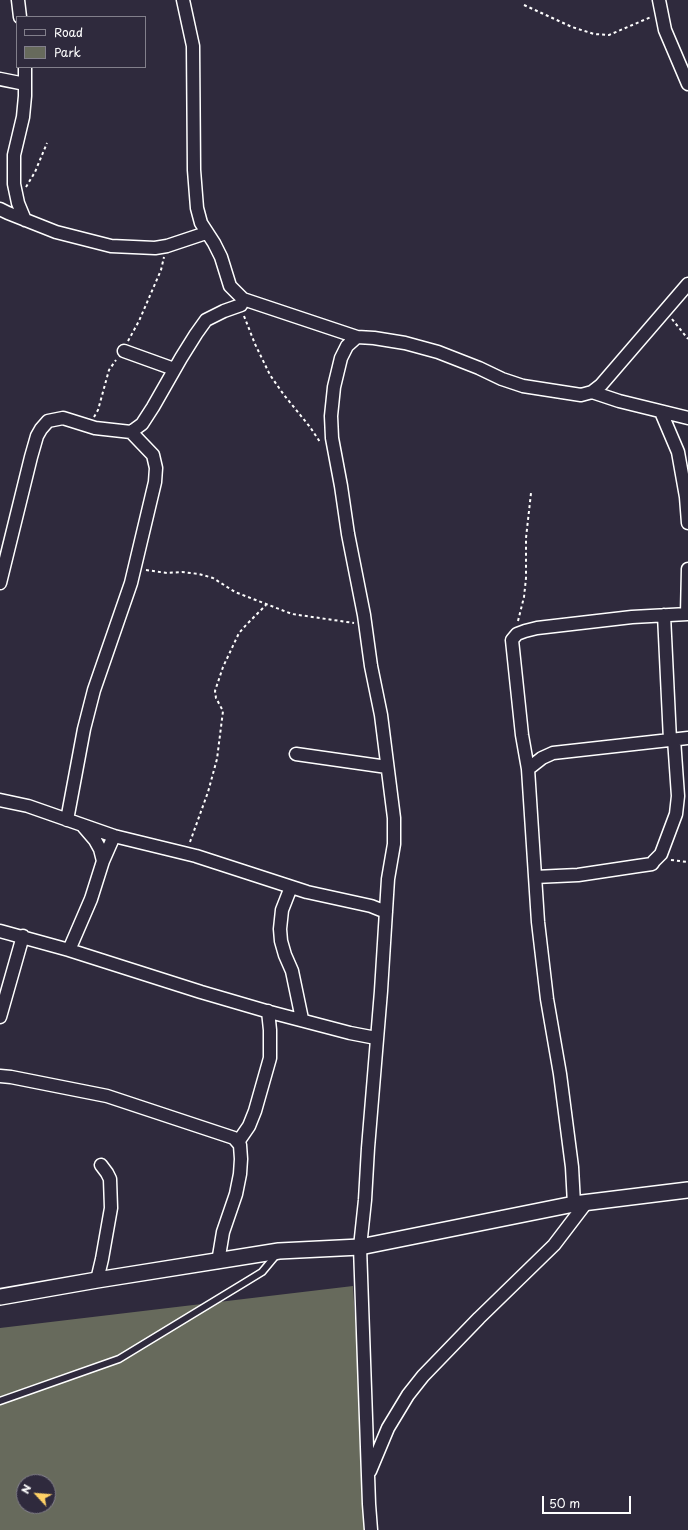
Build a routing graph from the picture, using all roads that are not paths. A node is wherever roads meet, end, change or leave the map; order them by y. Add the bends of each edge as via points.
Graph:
1 (18, 0) edge
2 (183, 0) edge
3 (659, 0) edge
4 (20, 16) edge
5 (25, 68) edge
6 (0, 79) edge
7 (25, 84) junction
8 (688, 84) edge
9 (0, 208) edge
10 (26, 220) junction
11 (206, 233) junction
12 (688, 284) edge
13 (241, 305) road end
14 (357, 336) junction
15 (124, 351) road end
16 (174, 370) junction
17 (592, 392) junction
18 (661, 412) junction
19 (688, 418) edge
20 (131, 432) junction
21 (688, 523) edge
22 (688, 569) edge
23 (0, 583) edge
24 (688, 614) edge
25 (664, 615) junction
26 (688, 738) edge
27 (672, 739) junction
28 (296, 754) dead end
29 (386, 766) junction
30 (528, 769) junction
31 (0, 800) edge
32 (67, 820) junction
33 (82, 825) junction
34 (114, 836) junction
35 (103, 861) junction
36 (535, 877) junction
37 (291, 887) junction
38 (386, 912) junction
39 (0, 930) edge
40 (23, 936) junction
41 (69, 950) junction
42 (268, 1011) junction
43 (0, 1017) edge
44 (302, 1020) junction
45 (376, 1038) junction
46 (0, 1076) edge
47 (238, 1142) junction
48 (101, 1165) dead end
49 (688, 1190) edge
50 (580, 1203) junction
51 (360, 1247) junction
52 (279, 1251) junction
53 (218, 1262) junction
54 (97, 1280) junction
55 (0, 1297) edge
56 (0, 1401) edge
57 (368, 1475) junction
58 (371, 1530) edge

1 - 4 street
2 - 11 street via 193,46 196,197 201,223
3 - 8 street via 665,30
5 - 7 street
6 - 7 street
7 - 10 street via 23,117 14,155 14,184 18,203
9 - 10 street
10 - 11 street via 56,232 111,246 155,248
11 - 14 street via 221,257 230,286 243,299
12 - 17 street
13 - 16 street via 206,320
14 - 17 street via 405,343 438,352 523,386 566,394 581,395
14 - 29 street via 347,346 341,358 334,387 332,438 370,666 381,715
15 - 16 street
16 - 20 street via 142,424
17 - 18 street
18 - 19 street
18 - 21 street via 678,452
20 - 23 street via 95,428 63,418 48,421 41,429 36,436
20 - 32 street via 153,455 156,468 154,482 131,583 94,690
22 - 24 street
24 - 25 street
25 - 27 street
25 - 30 street via 537,628 525,631 512,640
26 - 27 street
27 - 30 street via 553,753
27 - 36 street via 678,796 676,814 661,854 652,864 578,875
28 - 29 street
29 - 38 street via 392,794 394,844
30 - 36 street
31 - 32 street via 28,806
32 - 33 street
33 - 34 street
33 - 35 street via 95,840
34 - 35 street
34 - 37 street via 187,853
35 - 41 street via 91,899
36 - 50 street via 547,999 572,1167
37 - 38 street
37 - 44 street via 282,910 280,929
38 - 45 street
39 - 40 street
40 - 41 street
40 - 43 street
41 - 42 street
42 - 44 street
42 - 47 street via 270,1058 255,1111
44 - 45 street
45 - 51 street
46 - 47 street via 107,1096 221,1133
47 - 53 street via 240,1174 223,1232
48 - 54 street via 110,1179 111,1208
49 - 50 street
50 - 51 street
50 - 57 street via 554,1245 479,1318 408,1395 388,1428
51 - 52 street
51 - 57 street
52 - 53 street
52 - 56 lane via 262,1272 119,1359
53 - 54 street
54 - 55 street
57 - 58 street

